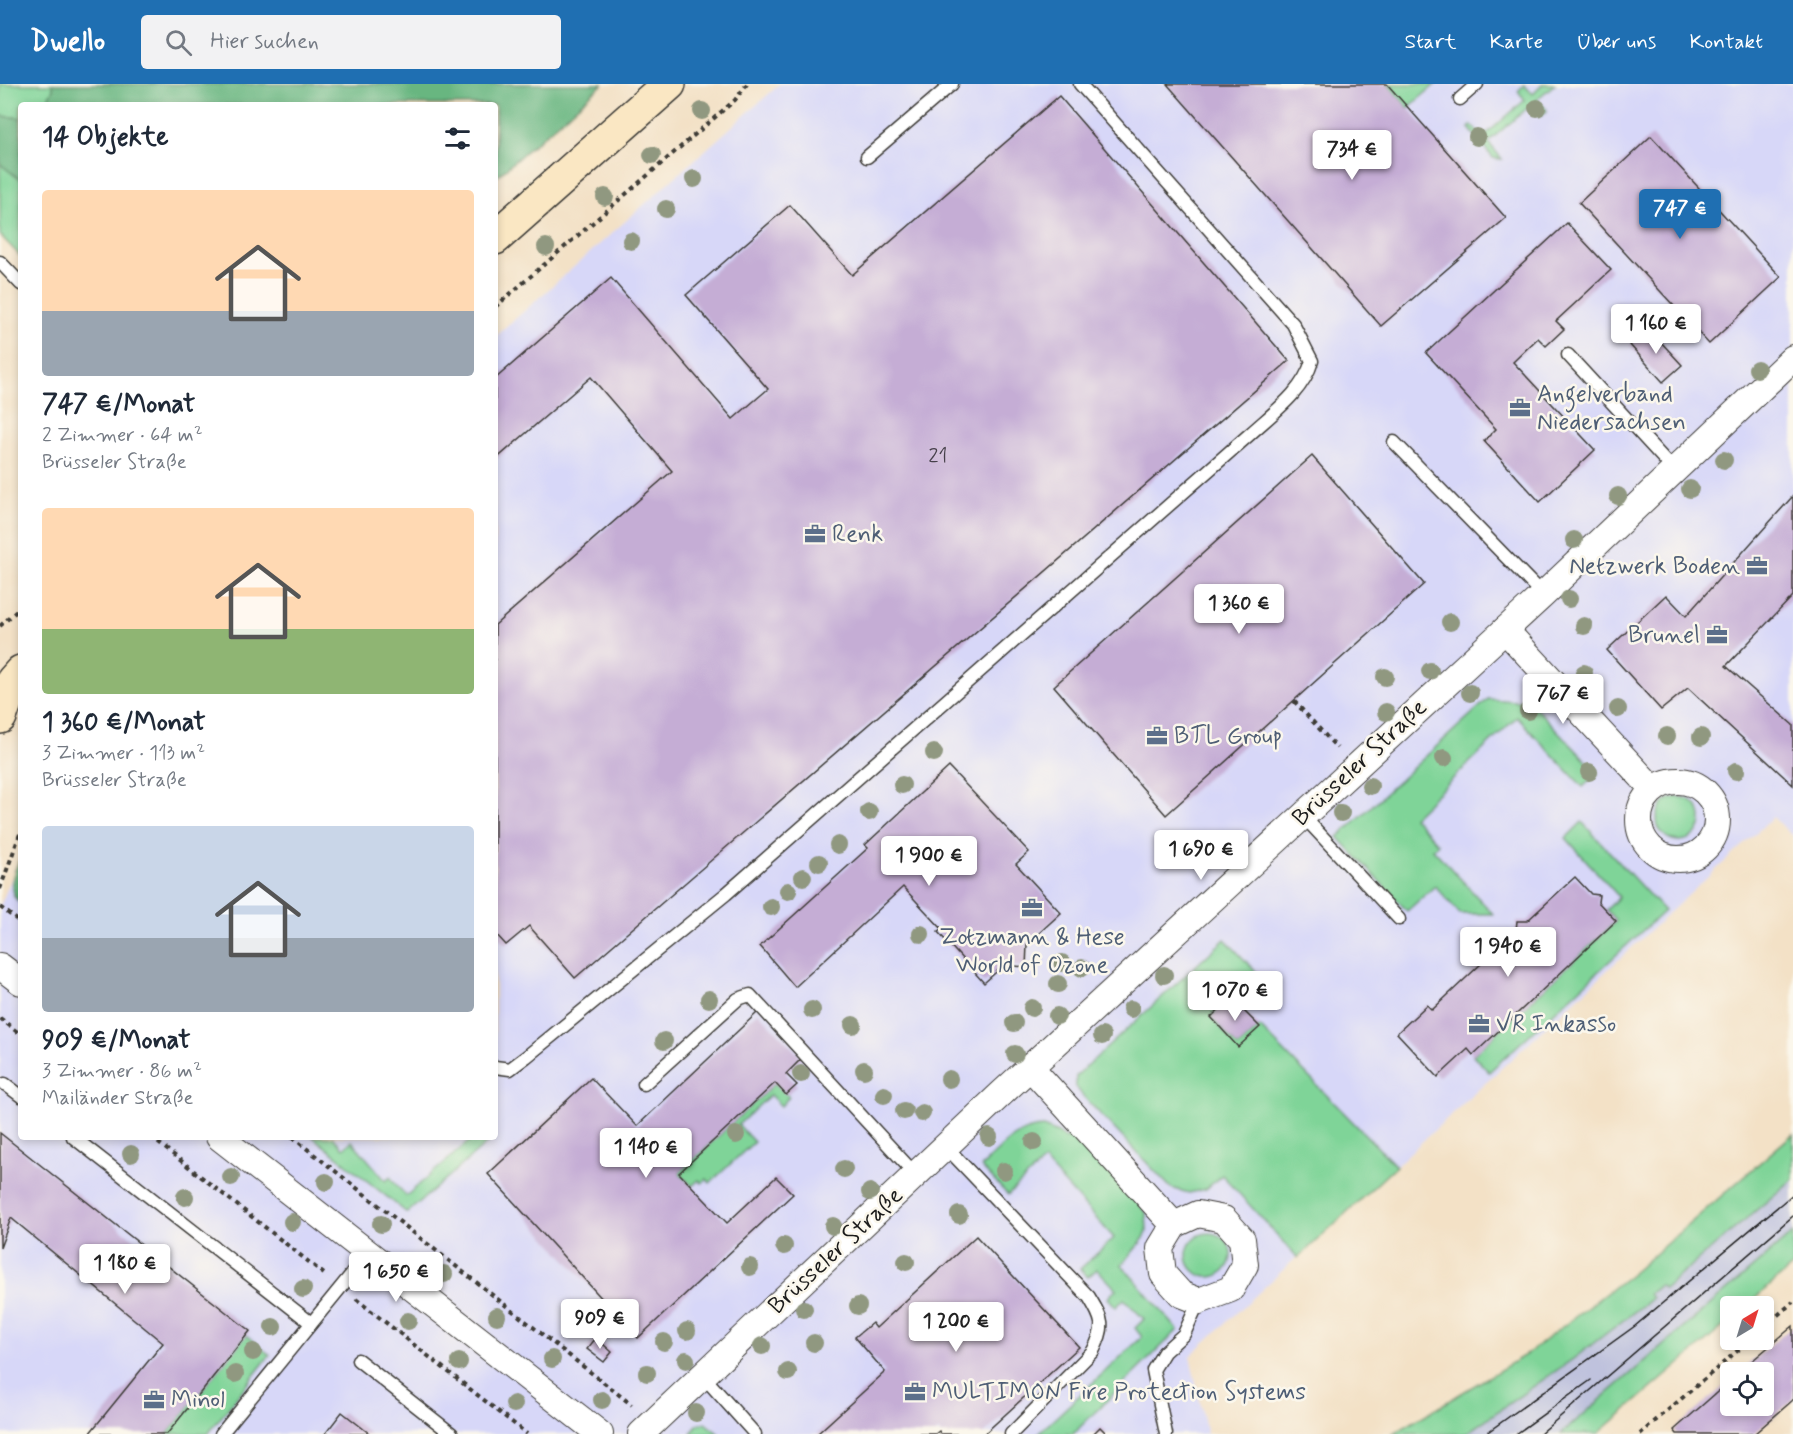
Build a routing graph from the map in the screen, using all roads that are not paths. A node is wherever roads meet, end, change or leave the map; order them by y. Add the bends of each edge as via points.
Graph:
1 (669, 84) edge
2 (952, 84) edge
3 (1080, 84) edge
4 (1477, 84) edge
5 (1460, 99) dead end
6 (867, 157) dead end
7 (498, 235) edge
8 (0, 262) edge
9 (18, 281) edge
10 (1568, 355) dead end
11 (1793, 358) edge
12 (1394, 442) dead end
13 (1674, 471) junction
14 (1544, 594) junction
15 (1505, 630) junction
16 (12, 676) edge
17 (0, 717) edge
18 (1653, 789) dead end
19 (1303, 816) junction
20 (1399, 919) dead end
21 (0, 966) edge
22 (18, 980) edge
23 (498, 1067) edge
24 (1031, 1068) junction
25 (5, 1084) dead end
26 (644, 1084) dead end
27 (18, 1094) edge
28 (77, 1140) edge
29 (223, 1140) edge
30 (946, 1147) junction
31 (916, 1175) junction
32 (1174, 1225) junction
33 (368, 1254) junction
34 (1199, 1301) junction
35 (311, 1323) junction
36 (358, 1360) dead end
37 (703, 1376) junction
38 (647, 1428) edge
39 (221, 1434) edge
40 (452, 1434) edge
41 (600, 1434) edge
42 (755, 1434) edge
43 (1011, 1434) edge
44 (1166, 1434) edge

1 - 7 main road
2 - 6 lane
3 - 23 lane via 1293,324 1312,361 1308,376 1250,434 726,894 526,1057 510,1069
4 - 5 lane
8 - 9 lane
10 - 13 lane
11 - 13 street, Brüsseler Straße
12 - 14 lane
13 - 14 street, Brüsseler Straße
14 - 15 street, Brüsseler Straße
15 - 18 street
15 - 19 street, Brüsseler Straße
16 - 17 main road
19 - 20 lane
19 - 24 street, Brüsseler Straße
21 - 22 street
24 - 30 street, Brüsseler Straße
24 - 32 street
25 - 27 lane
26 - 31 lane via 738,999 750,995
28 - 35 lane
29 - 33 street
30 - 31 street, Brüsseler Straße
30 - 43 lane via 1089,1297 1102,1317 1102,1335 1093,1351
31 - 37 street, Brüsseler Straße
32 - 34 street via 1160,1248 1163,1274 1181,1294
32 - 34 street via 1198,1214 1224,1219 1242,1239 1245,1265 1232,1289
33 - 35 lane
33 - 41 street
34 - 44 lane via 1184,1334 1164,1352 1153,1370
35 - 39 lane
36 - 40 lane
37 - 38 street, Brüsseler Straße
37 - 42 lane

